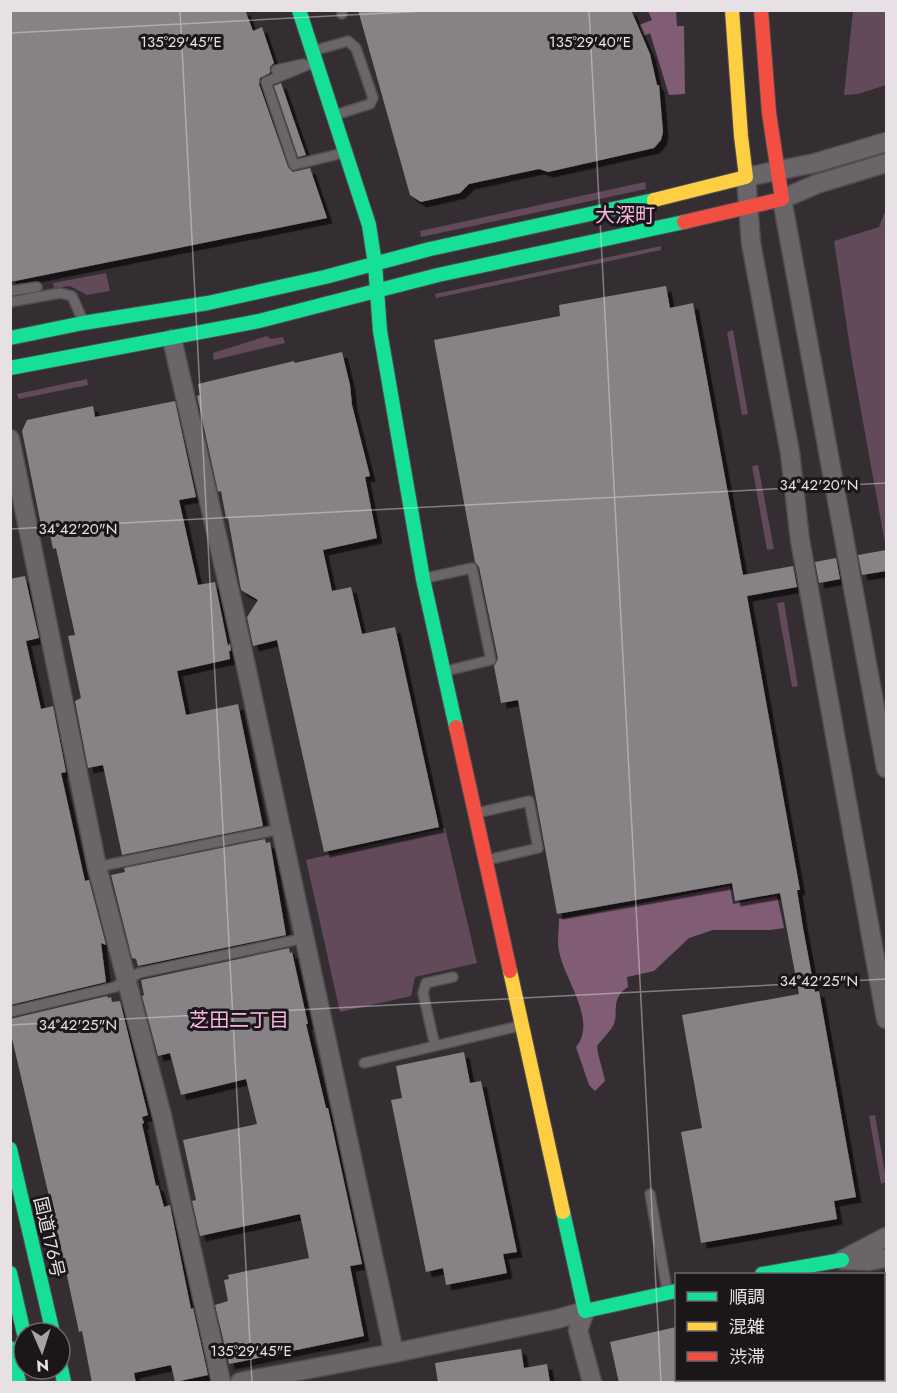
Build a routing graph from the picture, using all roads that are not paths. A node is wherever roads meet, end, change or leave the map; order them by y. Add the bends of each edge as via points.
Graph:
1 (299, 10) edge
2 (732, 10) edge
3 (761, 10) edge
4 (313, 57) junction
5 (276, 70) dead end
6 (333, 116) junction
7 (886, 141) edge
8 (345, 152) junction
9 (886, 163) edge
10 (777, 170) junction
11 (746, 177) junction
12 (782, 199) junction
13 (748, 207) junction
14 (375, 264) junction
15 (37, 287) dead end
16 (10, 291) edge
17 (378, 291) junction
18 (10, 302) edge
19 (83, 323) junction
20 (10, 338) edge
21 (172, 339) junction
22 (10, 368) edge
23 (10, 439) edge
24 (423, 579) junction
25 (443, 672) junction
26 (886, 768) edge
27 (474, 814) junction
28 (281, 829) junction
29 (485, 860) junction
30 (97, 867) junction
31 (305, 938) junction
32 (453, 977) dead end
33 (127, 980) junction
34 (10, 1012) edge
35 (886, 1019) edge
36 (522, 1026) junction
37 (435, 1046) junction
38 (364, 1063) dead end
39 (10, 1149) edge
40 (650, 1194) dead end
41 (886, 1238) edge
42 (886, 1258) edge
43 (842, 1260) junction
44 (10, 1273) edge
45 (773, 1273) edge
46 (672, 1291) edge
47 (585, 1311) junction
48 (21, 1321) edge
49 (50, 1321) edge
50 (10, 1348) edge
51 (394, 1353) junction
52 (19, 1383) edge
53 (221, 1383) edge
54 (240, 1383) edge
55 (592, 1383) edge

1 - 4 main road
2 - 11 main road
3 - 10 main road
4 - 5 lane
4 - 6 main road
4 - 6 lane via 348,41 356,48 373,98 370,104
4 - 8 lane via 266,82 294,165
6 - 8 main road
7 - 10 street via 815,163
8 - 14 main road via 369,225
9 - 12 street
10 - 11 street
10 - 12 main road
11 - 13 street
11 - 14 main road
12 - 13 main road
12 - 26 street
13 - 17 main road
13 - 35 street via 751,243 790,453 800,540
14 - 17 main road
14 - 19 main road via 208,303
15 - 16 lane
17 - 21 main road
17 - 24 main road via 380,331
18 - 19 lane via 60,293 72,296
19 - 20 main road
21 - 22 main road
21 - 28 street
23 - 30 street
24 - 25 main road
24 - 25 lane via 472,568 490,660
25 - 27 main road
27 - 29 main road
27 - 29 lane via 529,801 538,848
28 - 30 lane
28 - 31 street
29 - 36 main road
30 - 33 street
31 - 33 lane
31 - 51 street
32 - 37 lane via 426,983 423,993
33 - 34 lane via 115,987
33 - 53 street via 162,1116
36 - 37 lane
36 - 47 main road
37 - 38 lane
39 - 49 main road, 国道176号
40 - 46 lane
41 - 43 street
42 - 43 street
43 - 45 main road
44 - 48 main road
46 - 47 main road
47 - 51 street
47 - 55 street via 579,1330
50 - 52 main road
51 - 54 street

